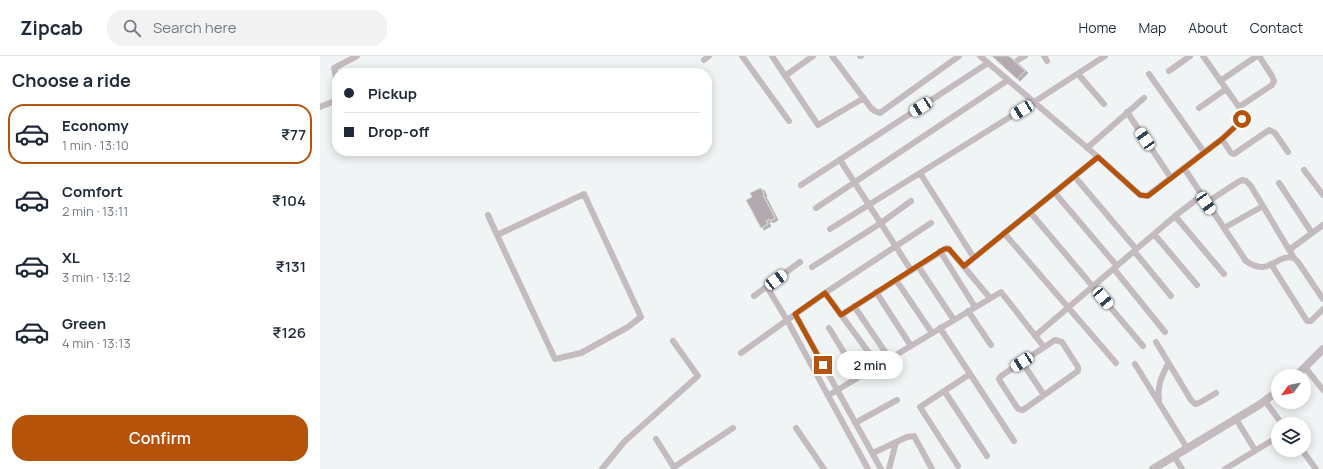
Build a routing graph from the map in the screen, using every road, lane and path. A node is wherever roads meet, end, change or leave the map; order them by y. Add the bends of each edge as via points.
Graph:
1 (357, 56) edge
2 (742, 56) edge
3 (772, 56) edge
4 (813, 56) edge
5 (832, 56) edge
6 (959, 56) edge
7 (980, 56) edge
8 (1025, 56) edge
9 (1105, 56) edge
10 (1190, 56) edge
11 (1203, 56) edge
12 (1258, 56) edge
13 (346, 59) edge
14 (1018, 60) dead end
15 (988, 63) junction
16 (334, 68) edge
17 (1169, 71) dead end
18 (1078, 74) junction
19 (1149, 74) dead end
20 (785, 76) junction
21 (1008, 80) junction
22 (1220, 80) junction
23 (1226, 89) junction
24 (864, 98) junction
25 (1144, 98) dead end
26 (332, 102) edge
27 (1034, 102) junction
28 (1104, 104) dead end
29 (320, 107) edge
30 (1239, 107) junction
31 (1199, 108) dead end
32 (1127, 112) junction
33 (789, 120) dead end
34 (1222, 139) junction
35 (1087, 148) junction
36 (1204, 152) junction
37 (1288, 152) dead end
38 (1098, 157) junction
39 (840, 160) junction
40 (1184, 168) junction
41 (1304, 170) dead end
42 (920, 173) junction
43 (1075, 177) junction
44 (1171, 178) junction
45 (855, 182) junction
46 (1279, 183) dead end
47 (801, 186) dead end
48 (1055, 193) junction
49 (1323, 195) edge
50 (1201, 196) junction
51 (912, 201) dead end
52 (1206, 203) junction
53 (869, 204) junction
54 (1263, 206) junction
55 (816, 208) dead end
56 (1030, 212) junction
57 (488, 215) dead end
58 (1175, 216) junction
59 (881, 222) junction
60 (931, 223) dead end
61 (1323, 225) edge
62 (1224, 228) junction
63 (830, 229) dead end
64 (1004, 233) junction
65 (1312, 233) junction
66 (1154, 234) junction
67 (497, 235) junction
68 (896, 246) junction
69 (1135, 250) junction
70 (1289, 250) junction
71 (940, 251) junction
72 (974, 258) junction
73 (1294, 258) junction
74 (800, 262) dead end
75 (1271, 264) junction
76 (918, 266) junction
77 (964, 266) junction
78 (812, 267) dead end
79 (1115, 267) junction
80 (911, 270) junction
81 (1224, 274) dead end
82 (896, 280) junction
83 (1197, 285) dead end
84 (1093, 286) junction
85 (767, 287) junction
86 (876, 292) junction
87 (825, 293) junction
88 (754, 296) dead end
89 (1171, 296) dead end
90 (990, 298) junction
91 (1323, 299) edge
92 (854, 306) junction
93 (975, 307) junction
94 (1068, 307) junction
95 (1323, 309) edge
96 (968, 311) junction
97 (795, 314) junction
98 (841, 315) junction
99 (787, 320) junction
100 (954, 320) junction
101 (829, 328) dead end
102 (940, 328) junction
103 (1165, 332) dead end
104 (932, 333) junction
105 (1035, 336) junction
106 (673, 342) dead end
107 (1156, 342) dead end
108 (991, 345) dead end
109 (911, 346) junction
110 (1143, 346) dead end
111 (1044, 347) junction
112 (1323, 349) edge
113 (741, 353) dead end
114 (890, 359) junction
115 (1022, 362) junction
116 (1116, 363) dead end
117 (1135, 364) dead end
118 (1168, 364) junction
119 (878, 366) junction
120 (1305, 367) joint
121 (970, 374) junction
122 (859, 377) junction
123 (838, 390) junction
124 (1323, 390) edge
125 (945, 392) junction
126 (1216, 393) dead end
127 (828, 395) junction
128 (1044, 395) junction
129 (1271, 396) edge
130 (897, 400) dead end
131 (1265, 401) junction
132 (1159, 403) junction
133 (1277, 417) edge
134 (1236, 419) junction
135 (855, 423) junction
136 (733, 428) dead end
137 (796, 428) dead end
138 (656, 439) dead end
139 (1014, 441) dead end
140 (1270, 441) dead end
141 (896, 442) junction
142 (1187, 448) junction
143 (1255, 450) junction
144 (873, 453) junction
145 (987, 456) dead end
146 (1174, 456) junction
147 (1307, 457) edge
148 (958, 466) dead end
149 (603, 468) edge
150 (675, 468) edge
151 (820, 468) edge
152 (868, 469) edge
153 (881, 469) edge
154 (889, 469) edge
155 (932, 469) edge
156 (1153, 469) edge
157 (1182, 469) edge
158 (1225, 469) edge
159 (1316, 469) edge

1 - 13 street
2 - 33 street
3 - 20 street
4 - 20 street
5 - 24 street
6 - 24 street via 880,113 871,108
7 - 15 street
8 - 14 street
9 - 18 street
10 - 17 street
11 - 22 street
12 - 22 street
12 - 30 street via 1274,81 1272,85
13 - 16 street
15 - 21 street
15 - 39 street
18 - 27 street
18 - 28 street
19 - 36 street
20 - 24 street via 818,125
21 - 27 street
21 - 45 street
22 - 23 street
23 - 30 street
23 - 31 street
25 - 32 street
26 - 29 street
27 - 35 street
27 - 42 street
30 - 34 street via 1242,119
32 - 35 street
32 - 44 street
34 - 36 street
34 - 37 street via 1234,154 1269,130
35 - 38 street
36 - 40 street
38 - 43 street
38 - 44 street via 1140,195 1148,196
39 - 45 street
39 - 47 street
40 - 44 street
40 - 50 street
41 - 49 street
42 - 53 street
42 - 72 street
43 - 48 street
43 - 69 street
45 - 53 street
45 - 55 street
46 - 65 street
48 - 56 street
48 - 79 street
50 - 52 street
50 - 58 street
51 - 59 street
52 - 54 street via 1242,180 1249,183
52 - 62 street
53 - 59 street
53 - 63 street
54 - 62 street
54 - 70 street
56 - 64 street
56 - 84 street
57 - 67 street
58 - 66 street
58 - 81 street
59 - 68 street
59 - 78 street
60 - 68 street
61 - 65 street
62 - 75 street via 1246,261 1262,268
64 - 72 street
64 - 94 street
65 - 70 street
66 - 69 street
66 - 83 street
67 - 67 street via 555,359 581,353 628,327 641,316 584,194
68 - 80 street
68 - 87 street
69 - 79 street
69 - 89 street
70 - 73 street
71 - 76 street
71 - 77 street via 949,249
71 - 93 street
72 - 77 street
73 - 75 street via 1286,258
73 - 91 street
74 - 85 street
75 - 95 street via 1307,321 1311,321
76 - 80 street
76 - 100 street
77 - 90 street
79 - 84 street
79 - 103 street
80 - 82 street
82 - 86 street
82 - 104 street
84 - 94 street
84 - 110 street
85 - 88 street
85 - 99 street
86 - 92 street
86 - 109 street
87 - 97 street
87 - 98 street
90 - 93 street
90 - 105 street via 1001,292
92 - 98 street
92 - 114 street
93 - 96 street
94 - 105 street
94 - 116 street
96 - 100 street
96 - 108 street
97 - 99 street
97 - 123 street
98 - 119 street
99 - 113 street
99 - 127 street
100 - 102 street
101 - 122 street
102 - 104 street
102 - 121 street
104 - 109 street
105 - 111 street
106 - 149 street via 698,376 624,442
107 - 118 street
109 - 114 street
111 - 115 street
111 - 128 street via 1055,340 1062,342 1078,371
112 - 120 street
114 - 119 street
115 - 128 street
115 - 128 street via 1001,376 1000,382 1018,409 1024,410
117 - 132 street
118 - 126 street via 1195,404
118 - 132 street via 1159,381
119 - 122 street
120 - 124 street
121 - 125 street
121 - 139 street
122 - 123 street
123 - 127 street
123 - 135 street
125 - 145 street
125 - 148 street via 920,407
127 - 152 street
129 - 131 street
130 - 135 street
131 - 133 street
131 - 134 street
132 - 142 street
134 - 142 street
134 - 143 street
135 - 144 street
136 - 150 street
137 - 151 street
138 - 150 street
140 - 143 street
141 - 144 street
141 - 154 street
141 - 155 street via 914,436
142 - 146 street
143 - 158 street
144 - 153 street
146 - 156 street
146 - 157 street
147 - 159 street

